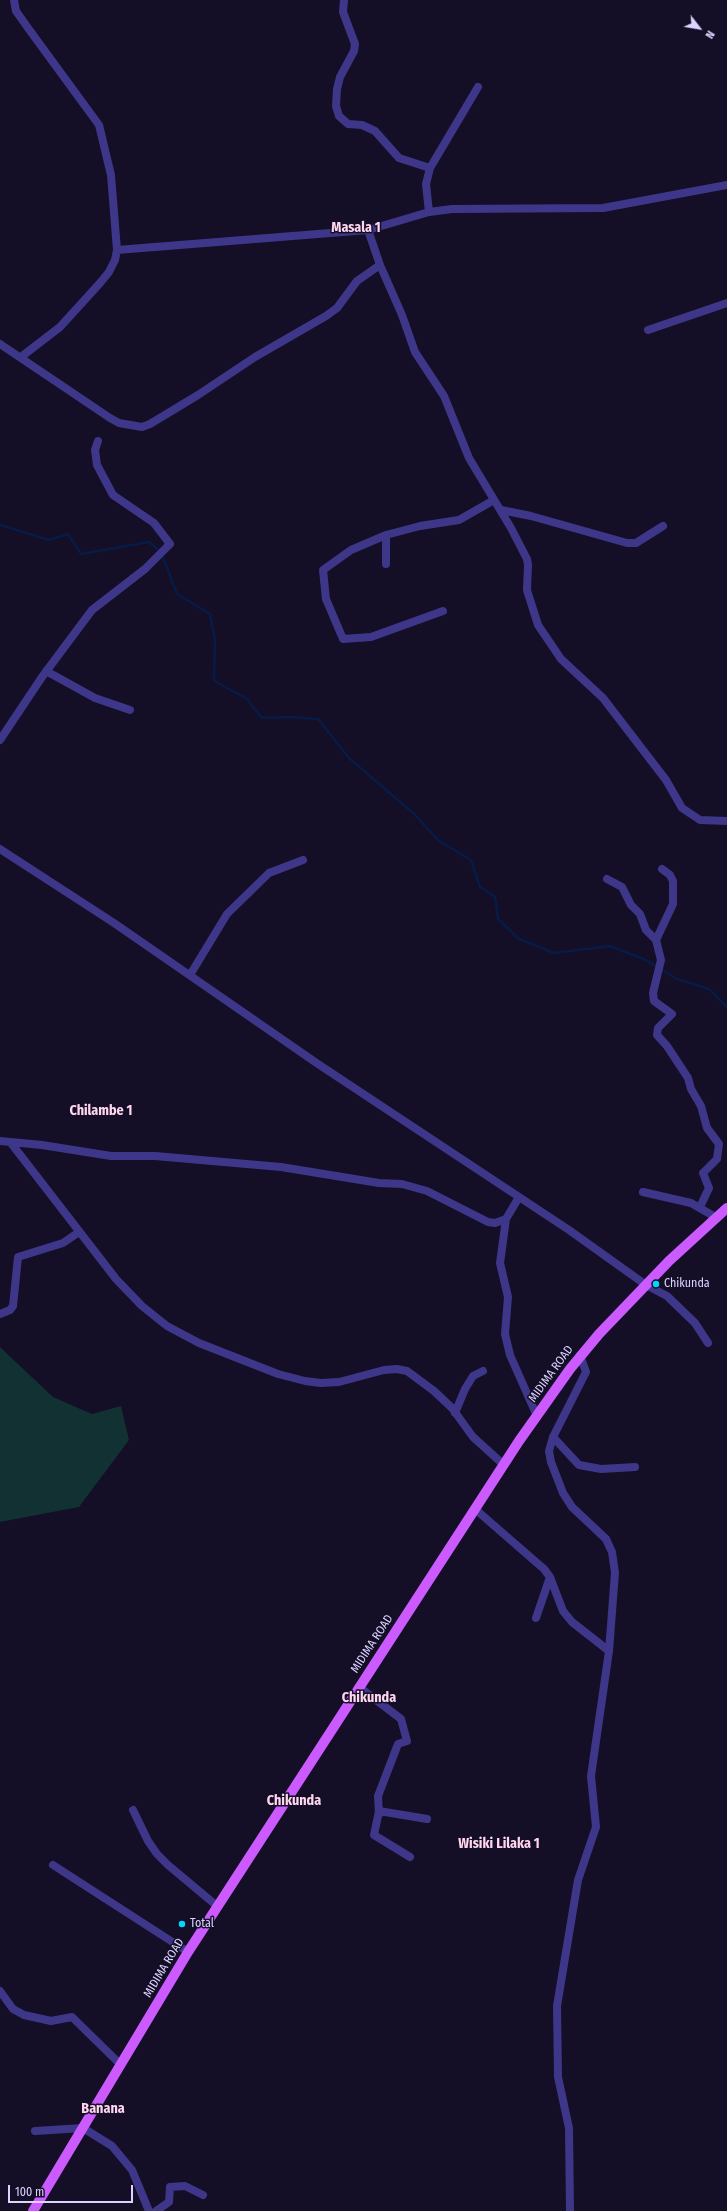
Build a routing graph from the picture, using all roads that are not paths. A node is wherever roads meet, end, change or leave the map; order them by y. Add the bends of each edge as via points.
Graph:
1 (14, 0) edge
2 (344, 0) edge
3 (478, 87) dead end
4 (430, 168) junction
5 (727, 185) edge
6 (429, 212) junction
7 (368, 230) junction
8 (117, 250) junction
9 (380, 265) junction
10 (727, 303) edge
11 (648, 330) dead end
12 (0, 344) edge
13 (21, 357) junction
14 (98, 441) dead end
15 (494, 500) junction
16 (501, 510) junction
17 (663, 526) dead end
18 (386, 535) junction
19 (386, 564) dead end
20 (443, 611) dead end
21 (46, 671) junction
22 (130, 710) dead end
23 (0, 740) edge
24 (727, 821) edge
25 (0, 849) edge
26 (303, 860) dead end
27 (662, 869) dead end
28 (607, 879) dead end
29 (656, 940) junction
30 (190, 975) junction
31 (0, 1141) edge
32 (11, 1143) junction
33 (643, 1192) dead end
34 (519, 1197) junction
35 (700, 1207) junction
36 (727, 1208) edge
37 (718, 1218) junction
38 (506, 1219) junction
39 (80, 1232) junction
40 (646, 1285) junction
41 (0, 1314) edge
42 (708, 1343) dead end
43 (580, 1355) junction
44 (483, 1371) dead end
45 (455, 1413) junction
46 (537, 1416) junction
47 (553, 1437) junction
48 (504, 1465) junction
49 (635, 1467) dead end
50 (475, 1509) junction
51 (550, 1576) junction
52 (536, 1618) dead end
53 (609, 1651) junction
54 (359, 1687) junction
55 (133, 1810) dead end
56 (379, 1814) junction
57 (427, 1819) dead end
58 (410, 1857) dead end
59 (53, 1865) dead end
60 (217, 1906) junction
61 (188, 1952) junction
62 (0, 1991) edge
63 (120, 2064) junction
64 (83, 2128) junction
65 (34, 2130) dead end
66 (203, 2195) dead end
67 (33, 2211) edge
68 (149, 2211) edge
69 (156, 2211) edge
70 (570, 2211) edge

1 - 8 street via 16,11 99,125 111,175
2 - 4 street via 343,12 355,44 337,89 336,106 339,116 348,124 362,125 375,130 399,158
3 - 4 street
4 - 6 street via 426,184
5 - 6 street via 603,208 452,209
6 - 7 street
7 - 8 street
7 - 9 street
8 - 13 street via 115,260 100,283 60,327
9 - 13 street via 362,277 337,308 326,316 255,357 198,396 142,427 119,423 110,418
9 - 15 street via 415,352 441,392 469,458
10 - 11 street
12 - 13 street
14 - 21 street via 95,450 97,465 113,495 154,523 170,544 145,569 92,610
15 - 16 street
15 - 18 street via 459,520
16 - 17 street via 626,543 636,543
16 - 24 street via 528,565 527,590 534,615 554,650 572,671 603,698 666,780 682,808 700,820
18 - 19 street
18 - 20 street via 351,550 323,570 326,599 343,639 371,637
21 - 22 street via 95,698
21 - 23 street
25 - 30 street
26 - 30 street via 269,873 227,914
27 - 29 street via 673,881 673,904
28 - 29 street via 622,887 640,914 646,930
29 - 35 street via 661,960 653,993 654,1001 672,1014 658,1028 657,1035 668,1046 688,1078 701,1106 707,1128 719,1144 716,1159 703,1173 708,1188
30 - 34 street via 318,1064
31 - 32 street
32 - 38 street via 42,1145 111,1156 155,1156 281,1167 402,1184 427,1191 488,1222 495,1223
32 - 39 street
33 - 35 street
34 - 38 street
34 - 40 street
35 - 37 street
36 - 37 main road, MIDIMA ROAD
37 - 40 main road, MIDIMA ROAD
38 - 46 street via 500,1263 508,1297 506,1344
39 - 41 street via 63,1243 18,1256 13,1306
39 - 45 street via 129,1293 167,1326 185,1336 278,1374 305,1381 339,1382 384,1370 407,1371 434,1391
40 - 42 street via 675,1303 701,1331
40 - 43 main road, MIDIMA ROAD
43 - 46 main road, MIDIMA ROAD
43 - 47 street via 585,1366 584,1379
44 - 45 street via 473,1376
45 - 48 street via 473,1437
46 - 48 main road, MIDIMA ROAD
47 - 49 street via 579,1465 601,1469
47 - 53 street via 549,1451 563,1494 572,1507 606,1539 612,1552 615,1574
48 - 50 main road, MIDIMA ROAD
50 - 51 street
50 - 54 main road, MIDIMA ROAD
51 - 52 street
51 - 53 street via 563,1611 572,1622
53 - 70 street via 591,1776 596,1827 578,1880 557,2006 558,2077 569,2128
54 - 56 street via 401,1719 407,1741 398,1744 378,1796
54 - 60 main road, MIDIMA ROAD
55 - 60 street via 157,1854
56 - 57 street via 379,1811
56 - 58 street via 374,1835
59 - 61 street
60 - 61 main road, MIDIMA ROAD
61 - 63 main road, MIDIMA ROAD
62 - 63 street via 13,2009 24,2015 51,2021 72,2017
63 - 64 main road, MIDIMA ROAD
64 - 65 street
64 - 67 main road, MIDIMA ROAD
64 - 68 street via 112,2146 132,2170
66 - 69 street via 185,2186 170,2188 169,2202

